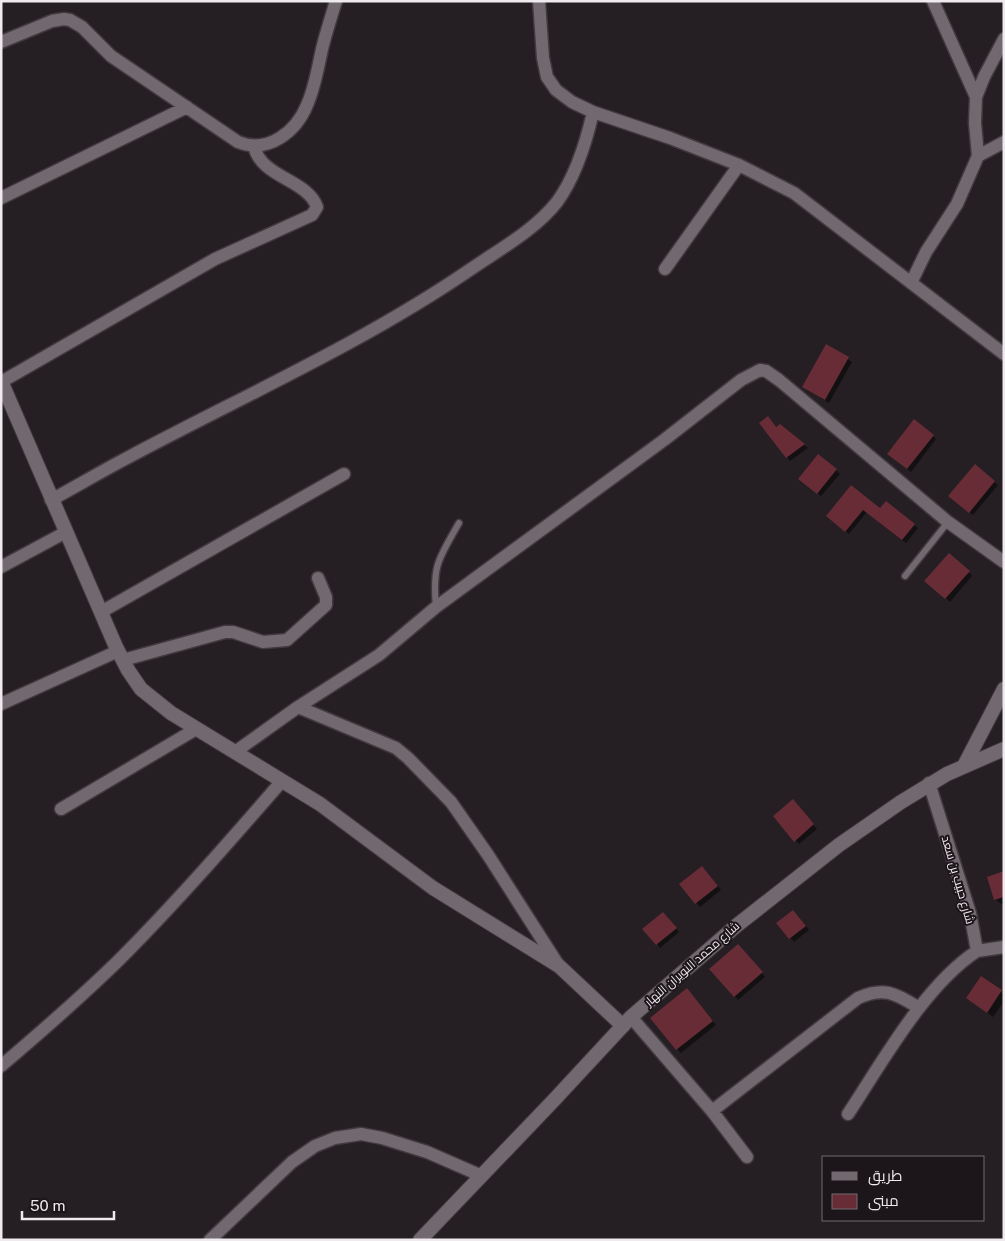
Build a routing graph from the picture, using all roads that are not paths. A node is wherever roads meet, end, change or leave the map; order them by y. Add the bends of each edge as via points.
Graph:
1 (336, 1) edge
2 (539, 1) edge
3 (933, 1) edge
4 (1004, 39) edge
5 (1, 42) edge
6 (976, 97) junction
7 (187, 107) junction
8 (594, 112) junction
9 (1004, 142) edge
10 (254, 146) junction
11 (978, 156) junction
12 (738, 165) junction
13 (1, 198) edge
14 (665, 268) dead end
15 (911, 283) junction
16 (1004, 354) edge
17 (1, 381) edge
18 (344, 474) dead end
19 (52, 500) junction
20 (948, 522) junction
21 (459, 523) dead end
22 (66, 532) junction
23 (1004, 562) edge
24 (1, 567) edge
25 (906, 576) dead end
26 (318, 578) dead end
27 (436, 607) junction
28 (101, 612) junction
29 (120, 656) junction
30 (1004, 690) edge
31 (1, 704) edge
32 (298, 707) junction
33 (196, 729) junction
34 (1004, 749) edge
35 (235, 752) junction
36 (964, 766) junction
37 (282, 781) junction
38 (929, 783) junction
39 (61, 809) dead end
40 (1004, 947) edge
41 (977, 951) junction
42 (559, 966) junction
43 (919, 1008) junction
44 (627, 1022) junction
45 (1, 1066) edge
46 (712, 1111) junction
47 (848, 1114) dead end
48 (747, 1157) dead end
49 (482, 1176) junction
50 (422, 1238) edge
51 (210, 1240) edge

1 - 10 street via 306,108 286,133 268,144
2 - 8 street via 547,77 556,90 572,102
3 - 6 street
4 - 6 street
5 - 7 street via 52,20 70,20 82,27 111,56
6 - 11 street
7 - 10 street via 238,142
7 - 13 street
8 - 12 street
8 - 19 street via 585,146 557,201 522,233 435,294 305,367
9 - 11 street
10 - 17 street via 262,163 311,196 317,207 312,215 216,259
11 - 15 street via 957,204 926,252
12 - 14 street
12 - 15 street via 794,193
15 - 16 street
17 - 19 street
18 - 28 street
19 - 22 street
20 - 23 street
20 - 25 lane
20 - 27 street via 779,380 760,370 741,380
21 - 27 lane via 439,557 435,571
22 - 24 street
22 - 28 street
26 - 29 street via 326,605 287,640 263,642 225,632
27 - 32 street via 379,654
28 - 29 street
29 - 31 street
29 - 33 street via 142,689
30 - 36 street
32 - 35 street
32 - 42 street via 396,748 408,758 451,802
33 - 35 street
33 - 39 street
34 - 36 street, شارع محمد النويران النهار
35 - 37 street
36 - 38 street, شارع محمد النويران النهار
37 - 42 street via 346,822 433,888
37 - 45 street via 119,960
38 - 41 street, شارع حبيب بن سعد via 970,913
38 - 44 street, شارع محمد النويران النهار via 771,898
40 - 41 street
41 - 43 street via 960,962
42 - 44 street
43 - 46 street via 889,992 858,998
43 - 47 street
44 - 46 street
44 - 49 street, شارع محمد النويران النهار
46 - 48 street
49 - 50 street, شارع محمد النويران النهار
49 - 51 street via 427,1152 382,1138 361,1134 335,1138 315,1146 292,1162

